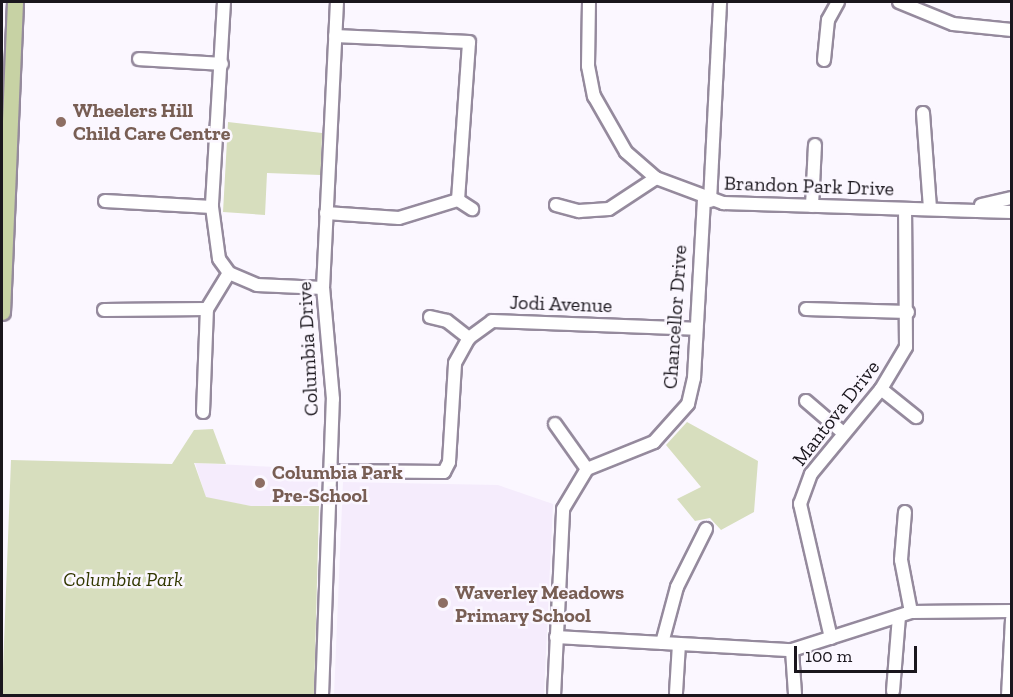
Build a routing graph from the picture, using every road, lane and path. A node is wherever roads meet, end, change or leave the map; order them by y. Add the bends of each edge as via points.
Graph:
1 (15, 2) edge
2 (224, 2) edge
3 (337, 2) edge
4 (589, 2) edge
5 (720, 2) edge
6 (838, 2) edge
7 (900, 2) edge
8 (915, 5) edge
9 (1011, 30) edge
10 (334, 36) junction
11 (139, 59) dead end
12 (824, 60) dead end
13 (222, 64) junction
14 (923, 113) dead end
15 (5, 135) edge
16 (815, 145) dead end
17 (656, 178) junction
18 (1011, 198) edge
19 (458, 200) junction
20 (707, 200) junction
21 (105, 201) dead end
22 (556, 205) dead end
23 (812, 206) junction
24 (212, 207) junction
25 (472, 209) dead end
26 (905, 209) junction
27 (930, 209) junction
28 (950, 209) junction
29 (1011, 211) edge
30 (326, 213) junction
31 (229, 273) junction
32 (323, 288) junction
33 (207, 309) junction
34 (806, 309) dead end
35 (104, 310) dead end
36 (2, 312) edge
37 (908, 312) junction
38 (430, 317) dead end
39 (696, 329) junction
40 (469, 338) junction
41 (881, 389) junction
42 (806, 401) dead end
43 (203, 412) dead end
44 (916, 417) dead end
45 (555, 424) dead end
46 (842, 432) junction
47 (587, 469) junction
48 (330, 471) junction
49 (905, 512) dead end
50 (706, 529) dead end
51 (1011, 611) edge
52 (905, 614) junction
53 (1011, 619) edge
54 (556, 637) junction
55 (831, 638) junction
56 (662, 643) junction
57 (679, 644) junction
58 (792, 650) junction
59 (893, 691) dead end
60 (676, 693) dead end
61 (795, 694) dead end
62 (322, 696) edge
63 (554, 696) edge
64 (1008, 696) edge

1 - 15 main road
2 - 13 street
3 - 10 street, Columbia Drive
4 - 17 street, Brandon Park Drive via 588,66 594,96 626,152
5 - 20 street, Chancellor Drive
6 - 12 street via 828,20
7 - 8 street
8 - 9 street via 954,24
10 - 19 street via 470,42
10 - 30 street, Columbia Drive
11 - 13 street
13 - 24 street
14 - 27 street
15 - 36 main road
16 - 23 street
17 - 20 street, Brandon Park Drive
17 - 22 street via 609,209 579,211
18 - 28 street, Brandon Park Drive
18 - 29 street, Brandon Park Drive
19 - 25 street
19 - 30 street via 399,218
20 - 23 street, Brandon Park Drive
20 - 39 street, Chancellor Drive
21 - 24 street
23 - 26 street, Brandon Park Drive
24 - 31 street via 212,238
26 - 27 street, Brandon Park Drive
26 - 37 street, Mantova Drive
27 - 28 street, Brandon Park Drive
28 - 29 street, Brandon Park Drive
30 - 32 street, Columbia Drive
31 - 32 street via 256,285
31 - 33 street
32 - 48 street, Columbia Drive via 332,385
33 - 35 street
33 - 43 street
34 - 37 street
37 - 41 street, Mantova Drive via 906,347
38 - 40 street via 447,321
39 - 40 street, Jodi Avenue via 502,320
39 - 47 street, Chancellor Drive via 694,378 688,404 671,428 654,442
40 - 48 street via 455,363 449,462 444,472 435,476
41 - 44 street
41 - 46 street, Mantova Drive
42 - 46 street
45 - 47 street
46 - 55 street, Mantova Drive via 811,474 800,504
47 - 54 street via 563,508
48 - 62 street, Columbia Drive
49 - 52 street via 901,560
50 - 56 street via 677,587
51 - 52 street
52 - 55 street
52 - 59 street
53 - 64 street
54 - 56 street
54 - 63 street
55 - 58 street
56 - 57 street
57 - 58 street
57 - 60 street
58 - 61 street

